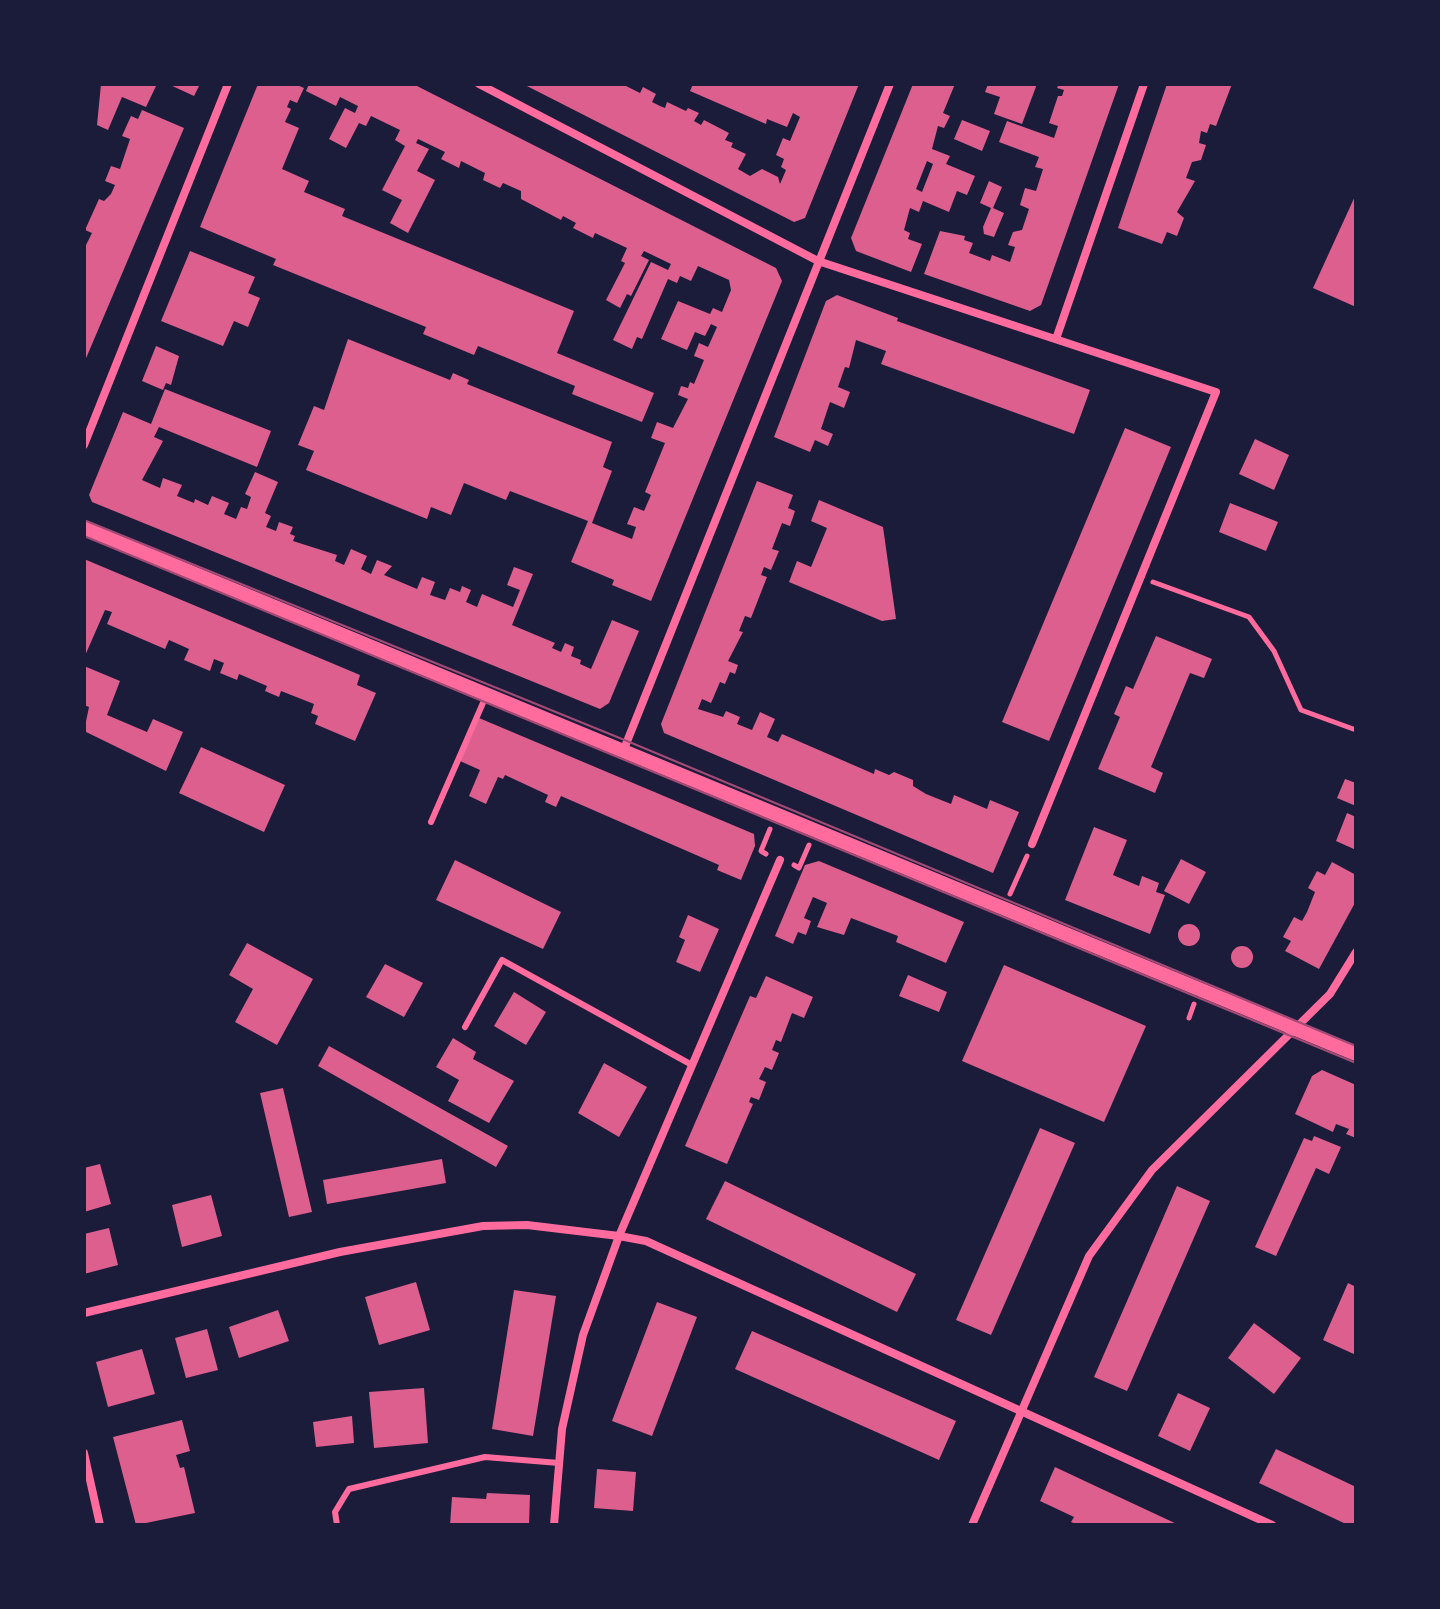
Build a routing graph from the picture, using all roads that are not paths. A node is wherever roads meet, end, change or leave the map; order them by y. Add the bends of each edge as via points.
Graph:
1 (228, 84) edge
2 (479, 84) edge
3 (890, 84) edge
4 (1144, 84) edge
5 (818, 261) junction
6 (1056, 339) junction
7 (84, 445) edge
8 (84, 528) edge
9 (487, 693) junction
10 (624, 749) junction
11 (431, 822) dead end
12 (1032, 844) road end
13 (780, 860) road end
14 (1356, 952) edge
15 (465, 1027) dead end
16 (1296, 1027) junction
17 (1356, 1054) edge
18 (692, 1065) junction
19 (619, 1236) junction
20 (84, 1313) edge
21 (1021, 1411) junction
22 (84, 1453) edge
23 (559, 1463) junction
24 (100, 1525) edge
25 (337, 1525) edge
26 (554, 1525) edge
27 (972, 1525) edge
28 (1272, 1525) edge

1 - 7 street
2 - 5 street
3 - 5 street
4 - 6 street
5 - 6 street
5 - 10 street
6 - 12 street via 1216,392
8 - 9 street
9 - 10 street
9 - 11 lane
10 - 16 street
13 - 18 street
14 - 16 street via 1330,994
15 - 18 lane via 502,960
16 - 17 street
16 - 21 street via 1152,1170 1121,1210 1089,1256
18 - 19 street
19 - 20 street via 527,1225 483,1226 340,1252
19 - 21 street via 646,1241
19 - 23 street via 583,1335
21 - 27 street
21 - 28 street
22 - 24 street
23 - 25 lane via 485,1457 349,1489 335,1512
23 - 26 street

